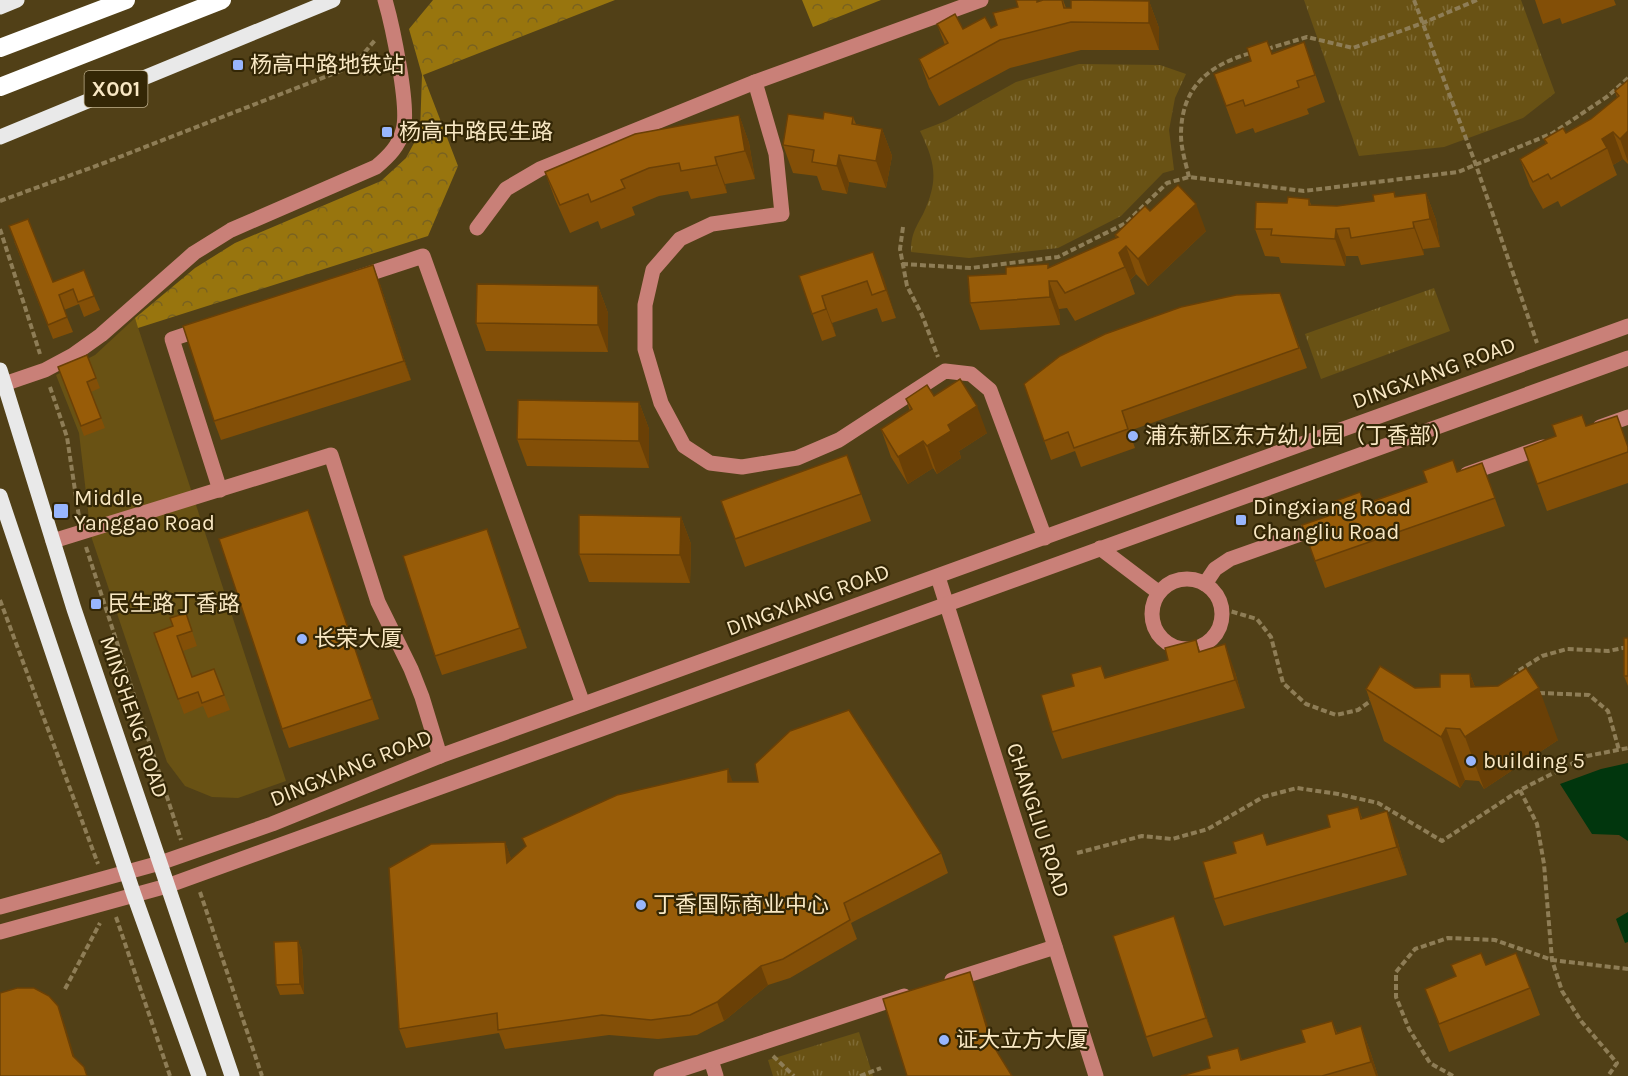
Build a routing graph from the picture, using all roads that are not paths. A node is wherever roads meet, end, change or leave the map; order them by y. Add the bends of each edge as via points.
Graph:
1 (17, 0) edge
2 (126, 0) edge
3 (222, 0) edge
4 (333, 0) edge
5 (385, 0) edge
6 (981, 0) edge
7 (0, 7) edge
8 (0, 48) edge
9 (755, 82) junction
10 (0, 87) edge
11 (0, 137) edge
12 (477, 228) dead end
13 (346, 281) edge
14 (215, 324) edge
15 (1628, 327) edge
16 (1628, 358) edge
17 (2, 377) edge
18 (1628, 417) edge
19 (1584, 433) edge
20 (1562, 440) edge
21 (1451, 480) edge
22 (220, 490) junction
23 (0, 496) edge
24 (1341, 520) edge
25 (6, 530) edge
26 (1045, 538) junction
27 (53, 542) junction
28 (1100, 548) junction
29 (938, 577) junction
30 (1205, 584) junction
31 (1158, 592) junction
32 (946, 603) junction
33 (583, 704) junction
34 (440, 756) junction
35 (160, 863) junction
36 (127, 874) junction
37 (167, 886) junction
38 (134, 895) junction
39 (0, 907) edge
40 (0, 932) edge
41 (1055, 946) junction
42 (940, 984) edge
43 (918, 992) edge
44 (711, 1060) junction
45 (199, 1076) edge
46 (232, 1076) edge
47 (661, 1076) edge
48 (716, 1076) edge
49 (1096, 1076) edge

1 - 7 main road
2 - 8 highway, bridge
3 - 10 highway, X001, bridge
4 - 11 main road, X001
5 - 17 street via 404,102 404,128 393,152 376,167 231,230 194,253 74,355 45,370
6 - 9 street
9 - 12 street via 540,169 506,189
9 - 26 street via 776,154 782,214 712,224 681,239 652,270 645,305 645,350 661,403 684,446 710,463 742,467 797,458 839,440 945,371 971,374 990,390
13 - 33 street via 423,256
14 - 22 street via 172,339
15 - 26 street, DINGXIANG ROAD
16 - 28 street, DINGXIANG ROAD
17 - 27 main road, MINSHENG ROAD
18 - 19 street
20 - 21 street
22 - 27 street
22 - 34 street via 331,455 378,602 411,669
23 - 25 main road
24 - 30 street via 1230,560 1215,570
25 - 36 main road
26 - 29 street, DINGXIANG ROAD
27 - 35 main road, MINSHENG ROAD
28 - 31 street
28 - 32 street, DINGXIANG ROAD
29 - 32 street, CHANGLIU ROAD
29 - 33 street, DINGXIANG ROAD
30 - 31 street via 1189,578 1177,580
30 - 31 street via 1219,597 1223,609 1220,627 1209,641 1187,649 1166,642 1158,634 1152,613
32 - 37 street, DINGXIANG ROAD
32 - 41 street, CHANGLIU ROAD
33 - 34 street, DINGXIANG ROAD
34 - 35 street, DINGXIANG ROAD via 272,824
35 - 36 street, DINGXIANG ROAD
35 - 37 main road, MINSHENG ROAD
36 - 38 main road
36 - 39 street, DINGXIANG ROAD
37 - 38 street, DINGXIANG ROAD
37 - 46 main road, MINSHENG ROAD
38 - 40 street, DINGXIANG ROAD
38 - 45 main road
41 - 42 street
41 - 49 street, CHANGLIU ROAD
43 - 44 street
44 - 47 street
44 - 48 street

